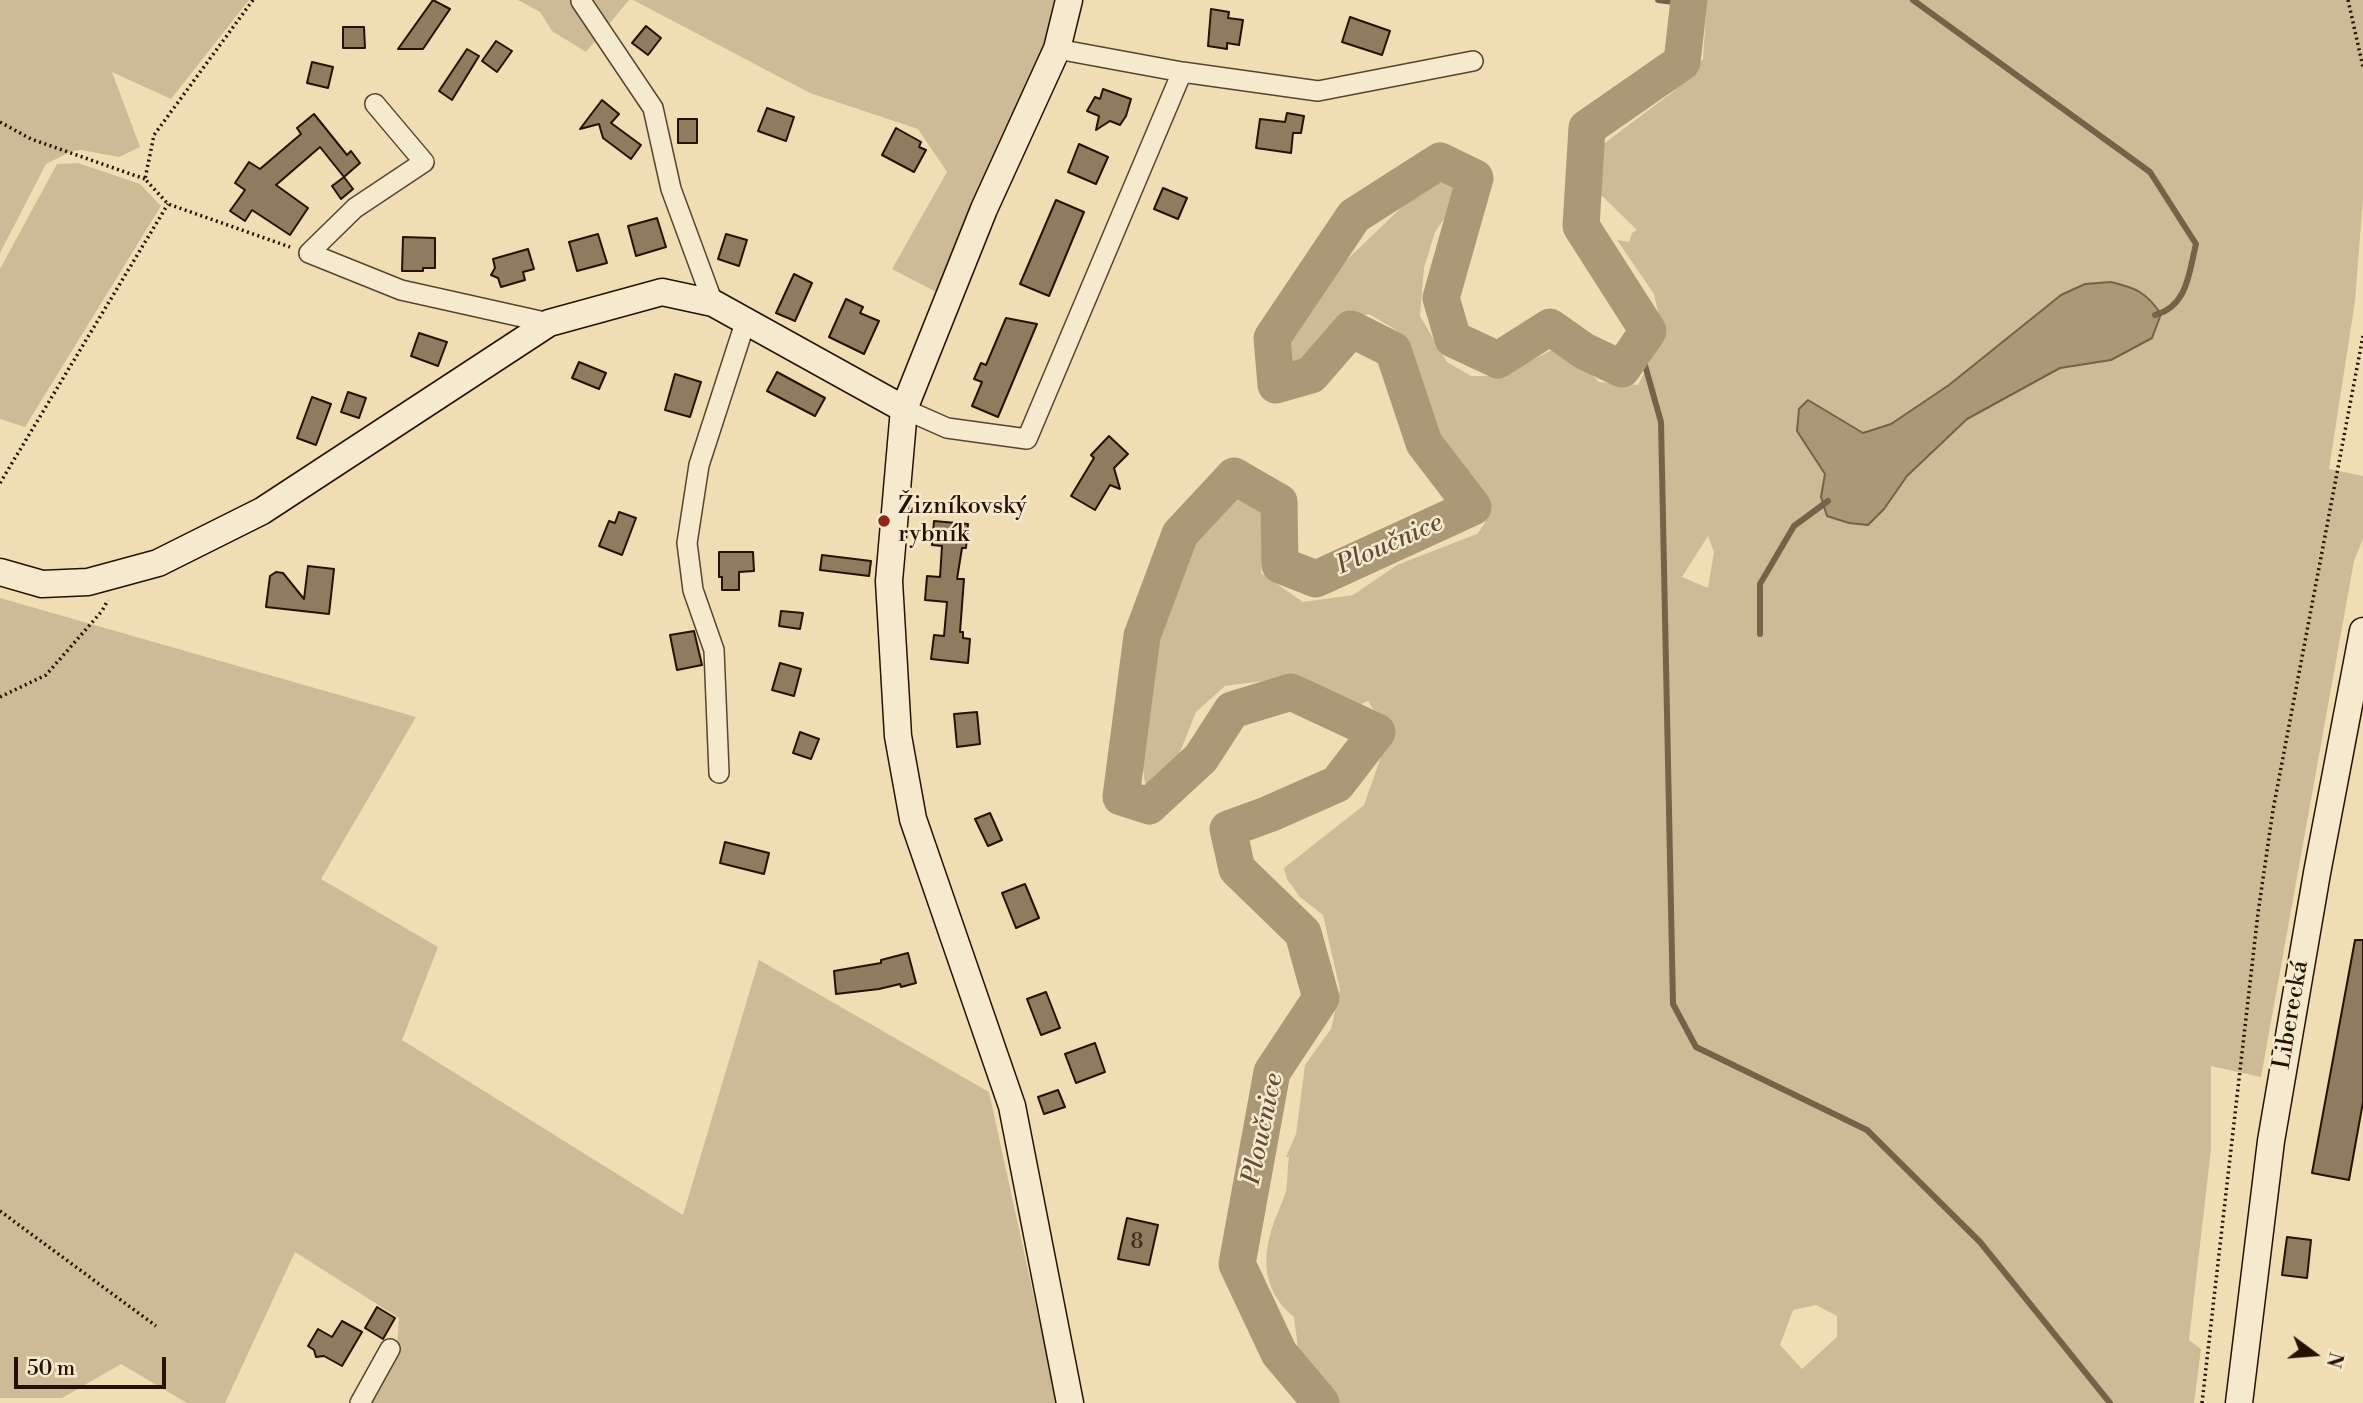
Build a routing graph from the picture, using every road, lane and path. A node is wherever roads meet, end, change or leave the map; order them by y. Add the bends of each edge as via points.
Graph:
1 (253, 0) edge
2 (1069, 0) edge
3 (2348, 0) edge
4 (581, 1) edge
5 (1057, 49) junction
6 (1473, 61) dead end
7 (2363, 67) edge
8 (1182, 72) junction
9 (375, 104) dead end
10 (0, 122) edge
11 (145, 179) junction
12 (168, 204) junction
13 (309, 253) junction
14 (713, 303) junction
15 (746, 320) junction
16 (548, 323) junction
17 (2363, 336) edge
18 (904, 409) junction
19 (0, 483) edge
20 (0, 572) edge
21 (121, 573) junction
22 (2363, 631) edge
23 (0, 697) edge
24 (719, 773) dead end
25 (0, 1211) edge
26 (156, 1326) dead end
27 (390, 1349) dead end
28 (360, 1403) edge
29 (1070, 1403) edge
30 (2202, 1403) edge
31 (2239, 1403) edge

1 - 11 path via 154,135
2 - 5 street
3 - 7 path
4 - 14 street via 653,108 671,189
5 - 8 street
5 - 18 street via 984,209
6 - 8 street via 1318,91
8 - 18 street via 1027,439 947,428
9 - 13 street via 424,162 355,208
10 - 11 path via 31,139
11 - 12 path
12 - 13 path
12 - 19 path
13 - 16 street via 401,290
14 - 15 street
14 - 16 street via 662,292
15 - 18 street
15 - 24 street via 699,466 687,543 693,590 714,650
16 - 21 street via 262,511 158,563
17 - 30 path via 2271,823
18 - 29 street via 889,581 898,736 913,819 1012,1106
20 - 21 street via 42,584 88,582
21 - 23 path via 102,611 46,675
22 - 31 street, Liberecká via 2270,1141
25 - 26 path
27 - 28 street

